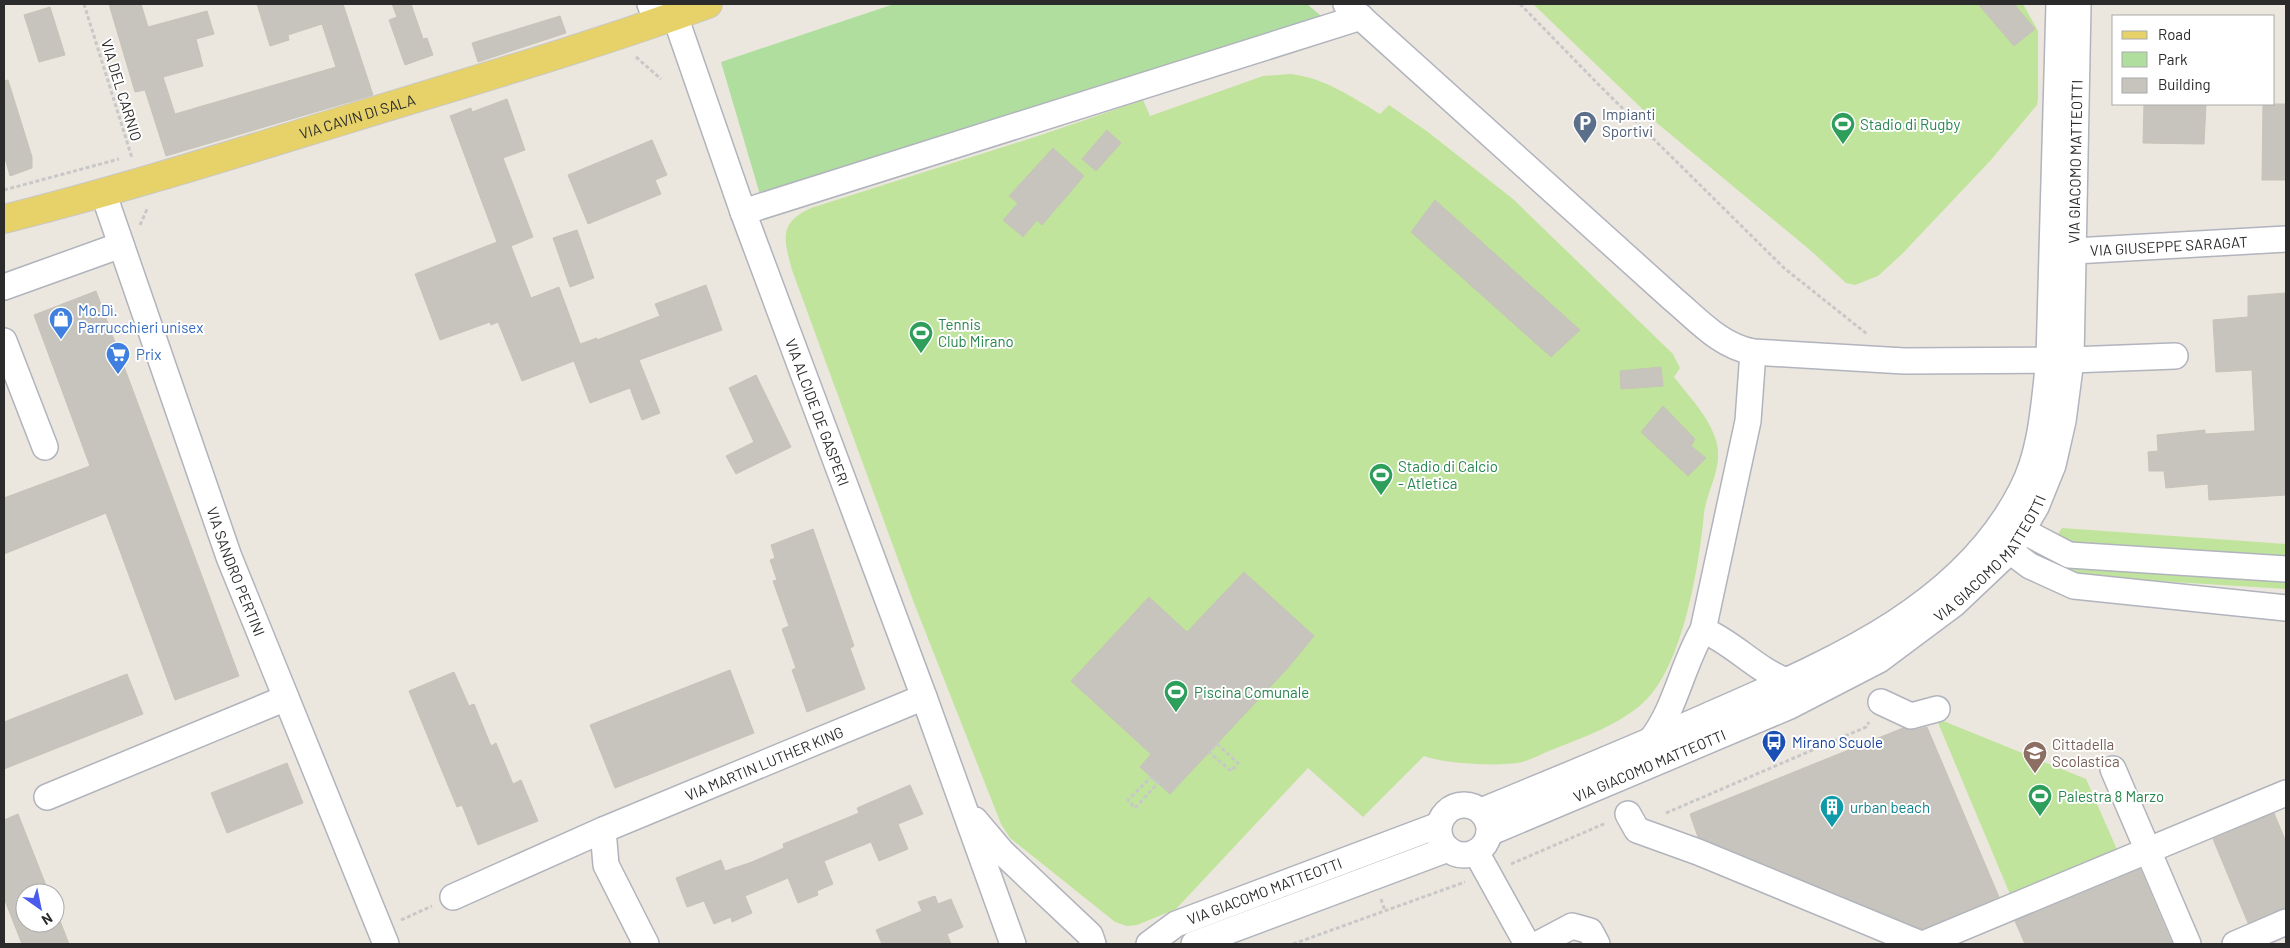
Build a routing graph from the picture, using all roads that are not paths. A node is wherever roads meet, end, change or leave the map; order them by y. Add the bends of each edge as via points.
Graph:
1 (708, 4) edge
2 (2059, 4) edge
3 (2078, 4) edge
4 (1353, 10) edge
5 (661, 14) edge
6 (103, 192) junction
7 (743, 212) junction
8 (4, 219) edge
9 (2286, 239) edge
10 (121, 245) junction
11 (2062, 252) junction
12 (4, 287) edge
13 (4, 341) edge
14 (1753, 352) junction
15 (2175, 356) dead end
16 (2060, 360) junction
17 (45, 447) dead end
18 (2017, 541) junction
19 (2286, 569) edge
20 (2286, 608) edge
21 (1703, 630) junction
22 (1787, 681) junction
23 (924, 697) junction
24 (286, 698) junction
25 (1881, 702) road end
26 (1937, 709) dead end
27 (1651, 740) junction
28 (2113, 769) dead end
29 (2286, 793) edge
30 (47, 797) dead end
31 (965, 808) junction
32 (1628, 814) road end
33 (1439, 825) junction
34 (603, 830) junction
35 (1482, 832) junction
36 (1448, 849) junction
37 (2148, 851) junction
38 (453, 897) road end
39 (1220, 908) junction
40 (2286, 922) edge
41 (383, 937) edge
42 (1231, 938) edge
43 (646, 944) edge
44 (1013, 944) edge
45 (1093, 944) edge
46 (1149, 944) edge
47 (1194, 944) edge
48 (1527, 944) edge
49 (1538, 944) edge
50 (1597, 944) edge
51 (1922, 944) edge
52 (2188, 944) edge
53 (2235, 944) edge

1 - 5 main road, VIA CAVIN DI SALA
2 - 11 street, VIA GIACOMO MATTEOTTI
3 - 11 street, VIA GIACOMO MATTEOTTI
4 - 7 street
4 - 14 street via 1724,343
5 - 6 main road, VIA CAVIN DI SALA via 444,90
5 - 7 street, VIA ALCIDE DE GASPERI
6 - 8 main road, VIA CAVIN DI SALA
6 - 10 street, VIA SANDRO PERTINI
7 - 23 street, VIA ALCIDE DE GASPERI
9 - 11 street, VIA GIUSEPPE SARAGAT
10 - 12 street
10 - 24 street, VIA SANDRO PERTINI via 229,557
11 - 16 street, VIA GIACOMO MATTEOTTI
13 - 17 street
14 - 16 street via 1904,361
14 - 21 street via 1748,421
15 - 16 street
16 - 18 street, VIA GIACOMO MATTEOTTI via 2063,421 2053,465
16 - 22 street, VIA GIACOMO MATTEOTTI via 2023,487 1984,548 1967,566 1895,622 1856,647
18 - 19 street via 2069,555
18 - 20 street via 2030,566 2074,586
18 - 35 street, VIA GIACOMO MATTEOTTI via 1954,604 1879,660 1790,706
21 - 22 street via 1720,637 1773,676
21 - 27 street via 1664,723
22 - 27 street, VIA GIACOMO MATTEOTTI
23 - 31 street, VIA ALCIDE DE GASPERI
23 - 34 street, VIA MARTIN LUTHER KING
24 - 30 street
24 - 41 street, VIA SANDRO PERTINI
25 - 26 street via 1911,716
27 - 35 street, VIA GIACOMO MATTEOTTI
28 - 37 street
29 - 37 street
31 - 44 street, VIA ALCIDE DE GASPERI
31 - 45 street, VIA ALCIDE DE GASPERI via 1002,852 1090,935
32 - 51 street via 1636,830 1698,852
33 - 35 street, VIA GIACOMO MATTEOTTI via 1448,810 1465,804
33 - 36 street via 1439,834
33 - 39 street, VIA GIACOMO MATTEOTTI
34 - 38 street, VIA MARTIN LUTHER KING
34 - 43 street via 606,865
35 - 36 street, VIA GIACOMO MATTEOTTI via 1466,855
35 - 48 street
36 - 42 street, VIA GIACOMO MATTEOTTI
37 - 51 street
37 - 52 street
39 - 42 street
39 - 46 street, VIA GIACOMO MATTEOTTI via 1176,924
40 - 53 street
42 - 47 street, VIA GIACOMO MATTEOTTI
49 - 50 street via 1572,926 1590,931

